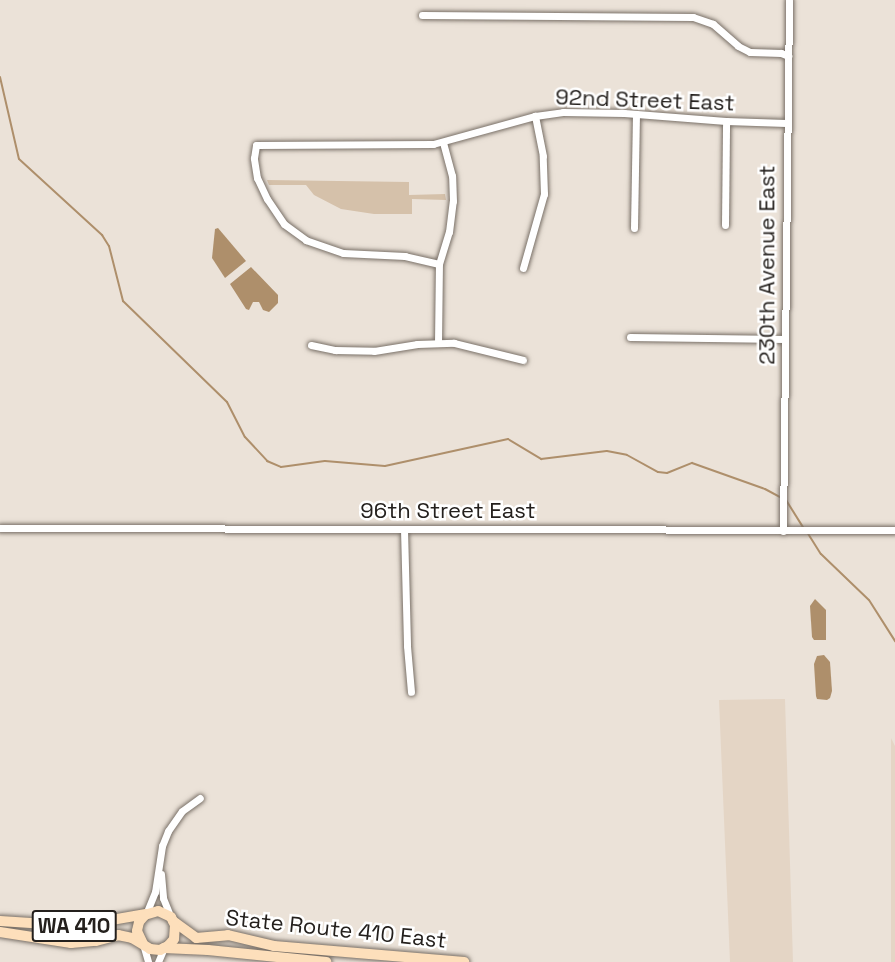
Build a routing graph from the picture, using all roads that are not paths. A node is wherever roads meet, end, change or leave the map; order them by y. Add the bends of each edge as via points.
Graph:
1 (789, 0) edge
2 (423, 15) dead end
3 (788, 56) junction
4 (636, 114) junction
5 (535, 116) junction
6 (726, 121) junction
7 (786, 123) junction
8 (443, 143) junction
9 (725, 225) dead end
10 (634, 228) dead end
11 (440, 264) junction
12 (523, 268) dead end
13 (630, 337) dead end
14 (785, 339) junction
15 (438, 343) junction
16 (311, 345) dead end
17 (523, 360) dead end
18 (0, 528) edge
19 (404, 529) junction
20 (895, 530) edge
21 (783, 531) junction
22 (411, 692) dead end
23 (200, 798) dead end
24 (160, 862) junction
25 (146, 914) junction
26 (172, 919) junction
27 (0, 921) edge
28 (0, 932) edge
29 (142, 944) junction
30 (164, 948) junction
31 (148, 962) edge
32 (158, 962) edge
33 (326, 962) edge
34 (464, 962) edge

1 - 3 street, 230th Avenue East
2 - 3 street via 693,17 713,24 750,52
3 - 7 street, 230th Avenue East
4 - 5 street, 92nd Street East via 563,112
4 - 6 street, 92nd Street East
4 - 10 street
5 - 8 street, 92nd Street East
5 - 12 street via 543,156 544,194
6 - 7 street, 92nd Street East
6 - 9 street
7 - 14 street, 230th Avenue East
8 - 11 street via 452,176 453,201
8 - 11 street, 92nd Street East via 256,145 254,158 257,178 284,224 317,246 343,253 405,256
11 - 15 street
13 - 14 street
14 - 21 street, 230th Avenue East
15 - 16 street via 374,351
15 - 17 street via 478,347
18 - 19 street, 96th Street East
19 - 21 street, 96th Street East
19 - 22 street
20 - 21 street, 96th Street East
23 - 24 street via 172,824 164,838
24 - 25 street
24 - 26 street via 163,898
25 - 26 main road, WA 410 via 158,911
25 - 27 main road, WA 410 via 77,926
25 - 29 main road, WA 410 via 138,927
26 - 30 main road via 176,934
26 - 34 main road, State Route 410 East / WA 410 via 196,938 228,935 283,947
28 - 29 main road, WA 410 via 71,943 118,935
29 - 30 main road, WA 410 via 155,950
29 - 31 street
30 - 32 street
30 - 33 main road, State Route 410 East / WA 410

